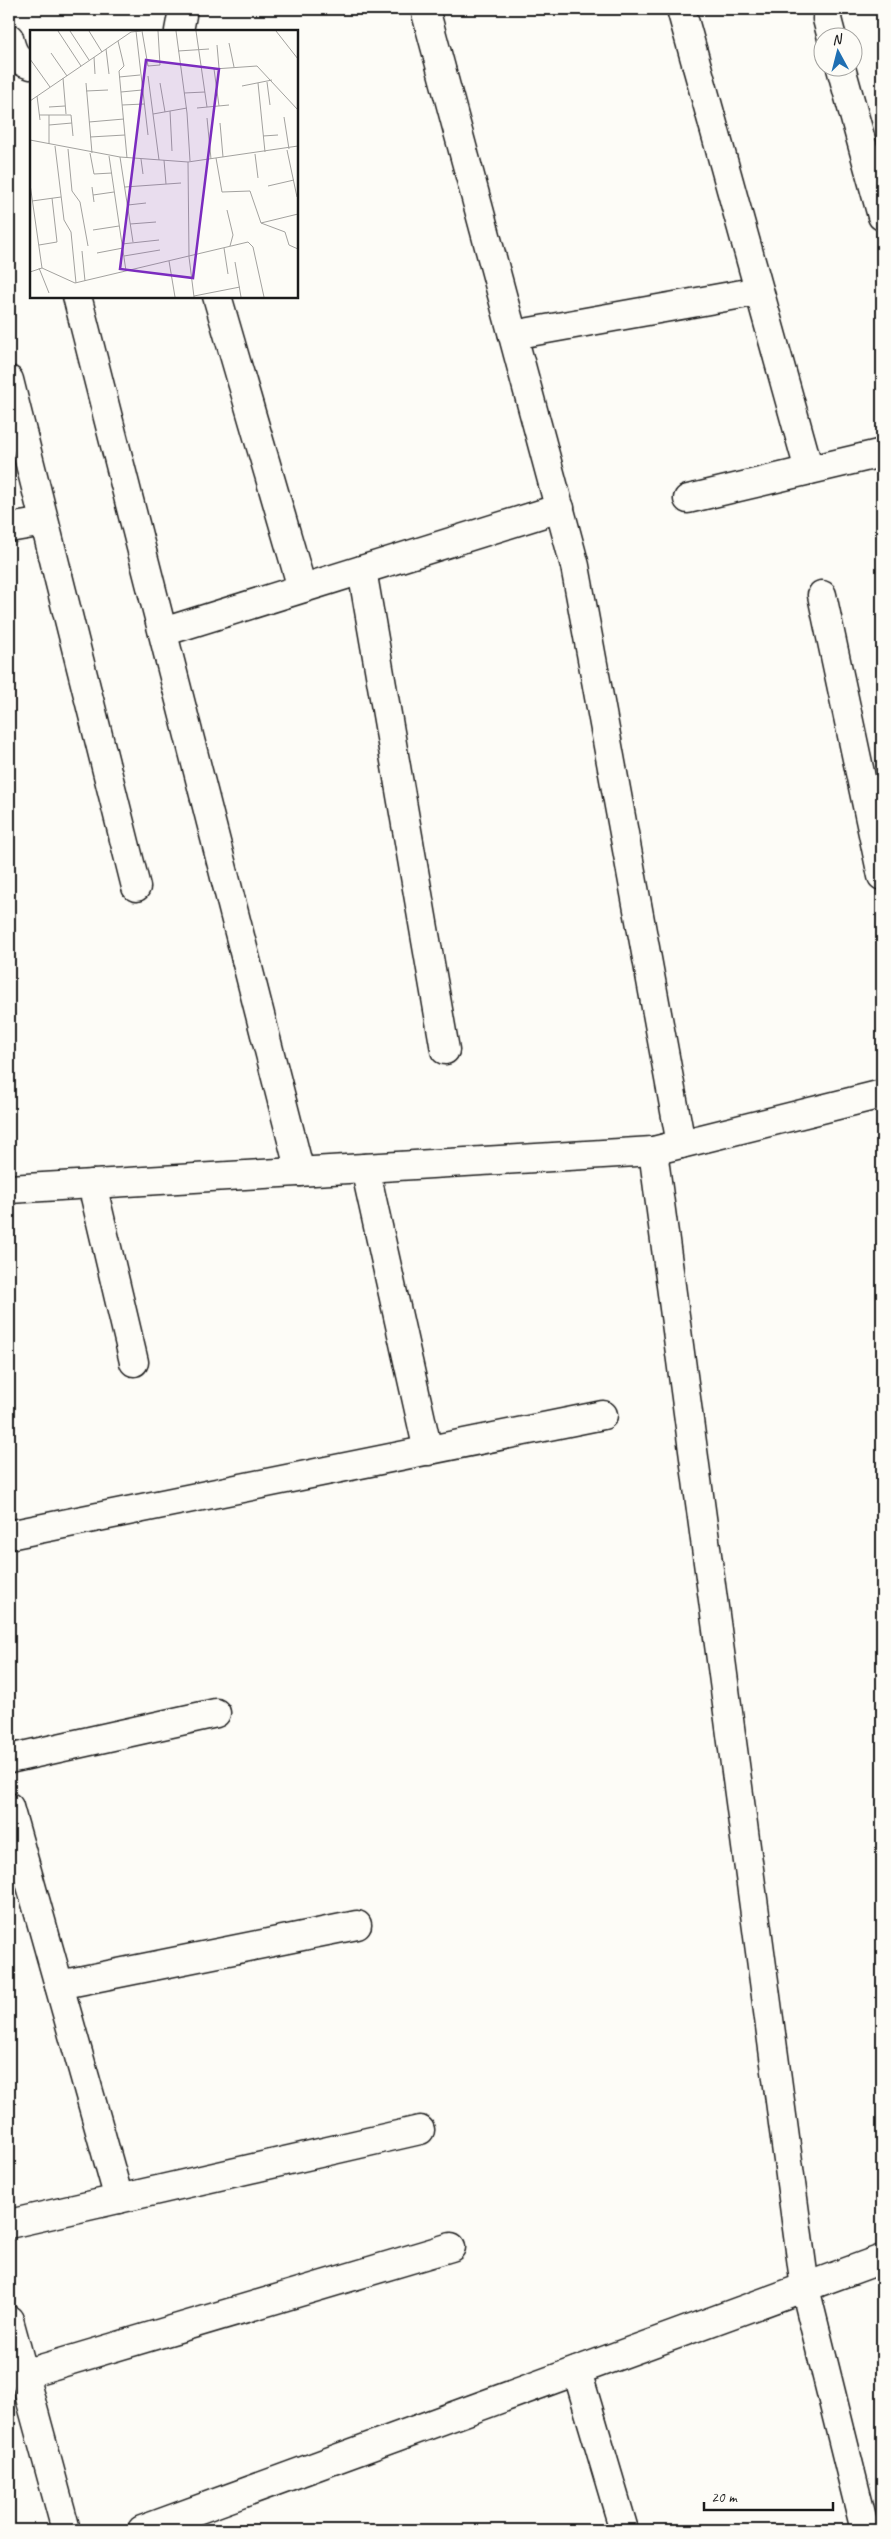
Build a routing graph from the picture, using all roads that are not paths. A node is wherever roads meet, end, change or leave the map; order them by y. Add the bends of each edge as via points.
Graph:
1 (181, 9) edge
2 (425, 9) edge
3 (681, 9) edge
4 (828, 9) edge
5 (829, 28) edge
6 (179, 30) edge
7 (9, 38) edge
8 (30, 65) edge
9 (843, 78) edge
10 (882, 216) edge
11 (758, 290) junction
12 (78, 298) edge
13 (218, 298) edge
14 (513, 335) junction
15 (9, 380) edge
16 (882, 453) edge
17 (809, 470) junction
18 (688, 500) dead end
19 (560, 508) junction
20 (44, 522) junction
21 (9, 528) edge
22 (362, 570) junction
23 (302, 588) junction
24 (822, 596) dead end
25 (163, 632) junction
26 (882, 876) edge
27 (136, 886) dead end
28 (446, 1050) dead end
29 (882, 1094) edge
30 (680, 1144) junction
31 (653, 1151) junction
32 (365, 1168) junction
33 (300, 1172) junction
34 (92, 1184) junction
35 (9, 1189) edge
36 (134, 1362) dead end
37 (603, 1415) dead end
38 (428, 1451) junction
39 (9, 1535) edge
40 (216, 1713) dead end
41 (9, 1759) edge
42 (9, 1807) edge
43 (357, 1925) dead end
44 (59, 1985) junction
45 (420, 2130) dead end
46 (119, 2199) junction
47 (9, 2224) edge
48 (450, 2248) dead end
49 (882, 2259) edge
50 (805, 2288) junction
51 (9, 2320) edge
52 (578, 2371) junction
53 (24, 2374) junction
54 (66, 2530) edge
55 (142, 2530) edge
56 (624, 2530) edge
57 (866, 2530) edge

1 - 6 street
2 - 14 street
3 - 11 street
4 - 5 street
7 - 8 street via 12,53
9 - 10 street
11 - 14 street
11 - 17 street
12 - 25 street
13 - 23 street
14 - 19 street
15 - 20 street
16 - 17 street
17 - 18 street
19 - 22 street
19 - 30 street via 577,576
20 - 21 street
20 - 27 street
22 - 23 street
22 - 28 street
23 - 25 street
24 - 26 street
25 - 33 street
29 - 30 street
30 - 31 street
31 - 32 street
31 - 50 street
32 - 33 street
32 - 38 street
33 - 34 street
34 - 35 street
34 - 36 street
37 - 38 street
38 - 39 street
40 - 41 street
42 - 44 street
43 - 44 street
44 - 46 street
45 - 46 street
46 - 47 street
48 - 53 street
49 - 50 street
50 - 52 street
50 - 57 street
51 - 53 street
52 - 55 street
52 - 56 street
53 - 54 street

